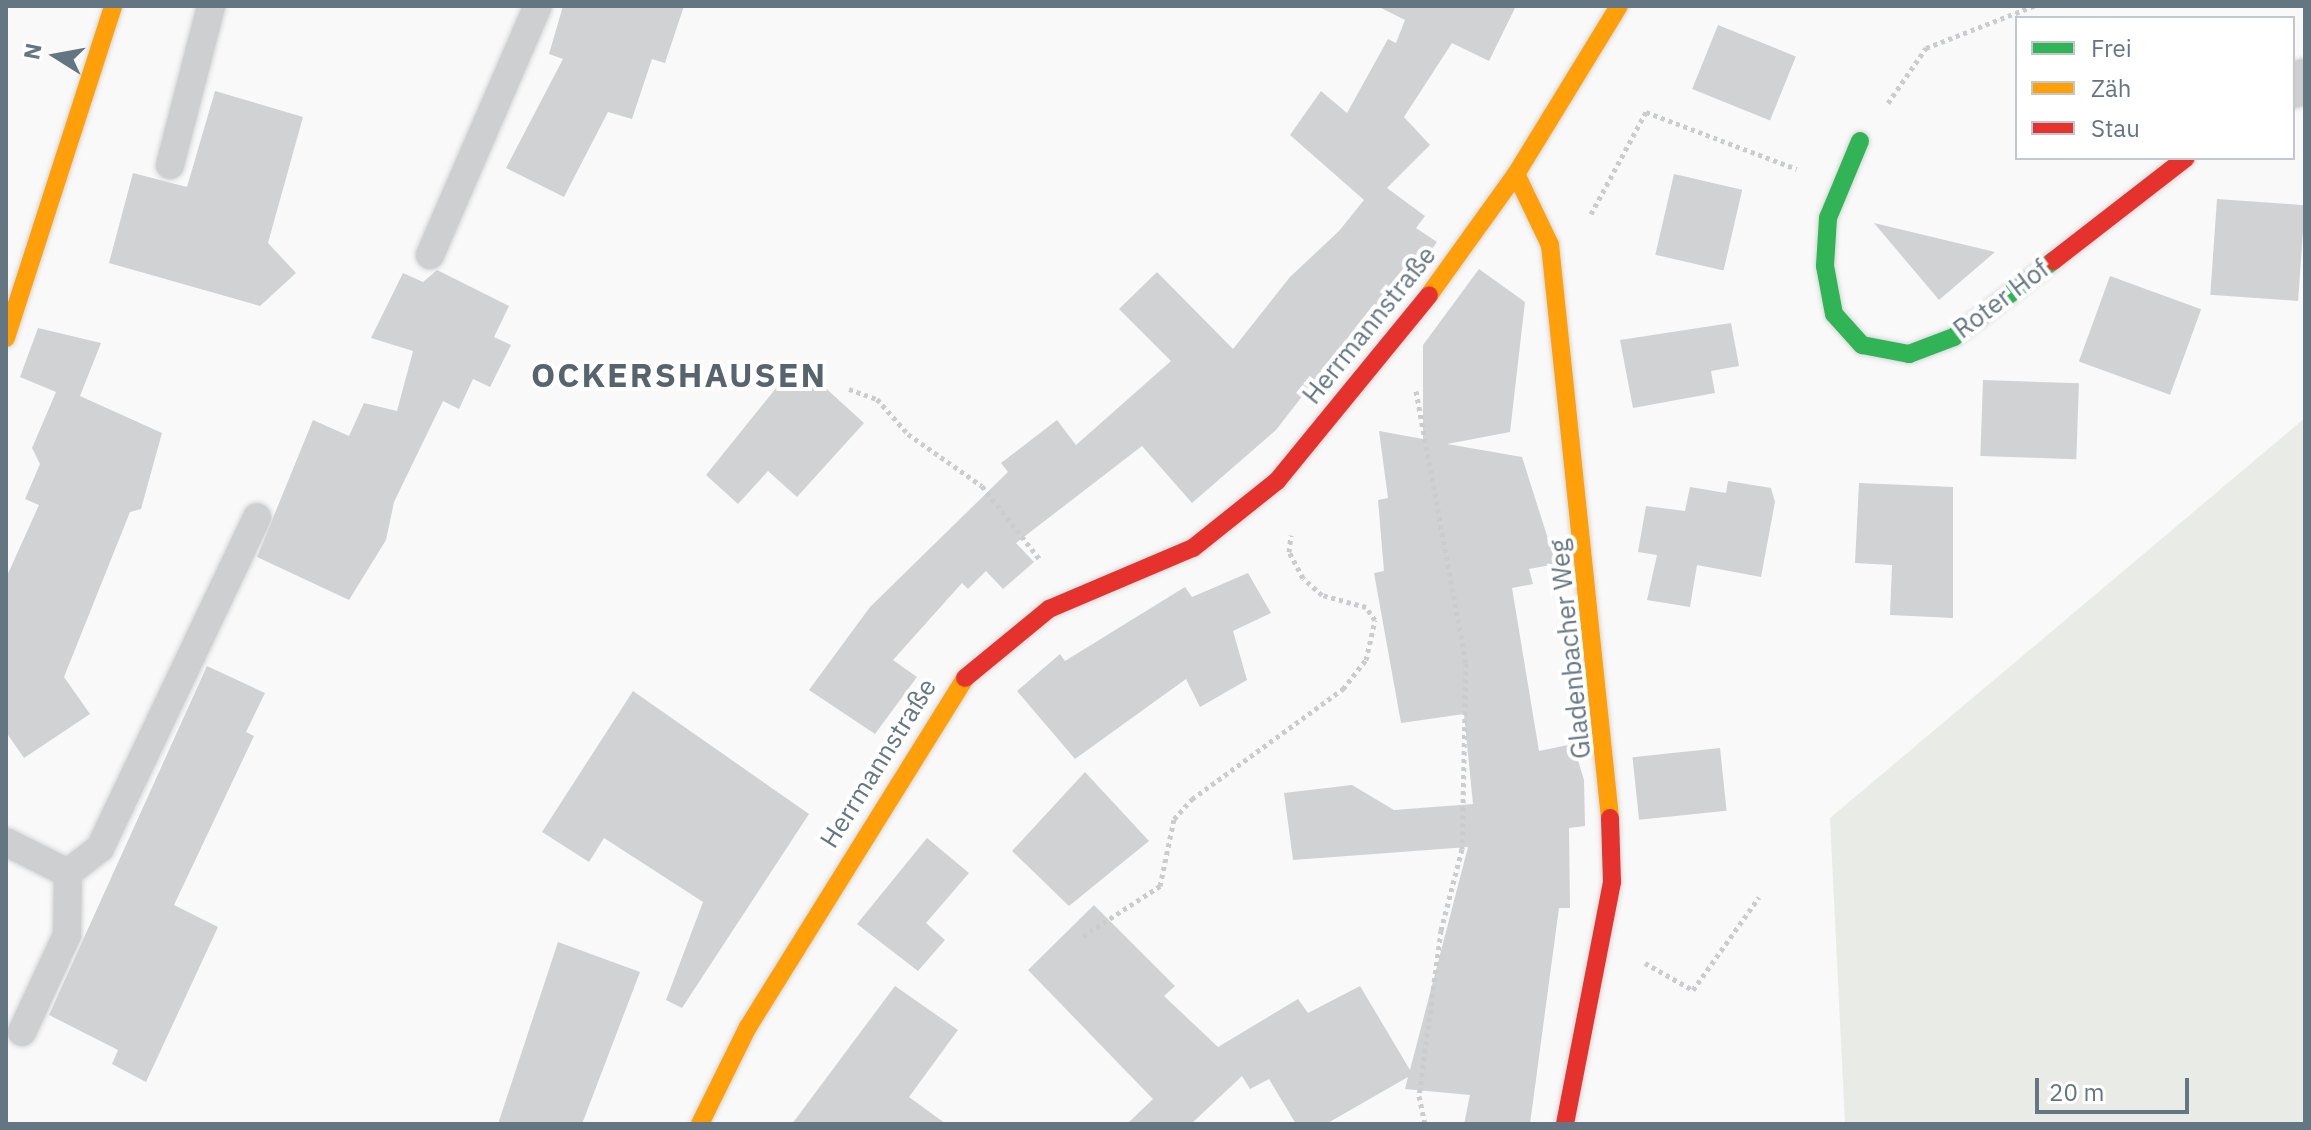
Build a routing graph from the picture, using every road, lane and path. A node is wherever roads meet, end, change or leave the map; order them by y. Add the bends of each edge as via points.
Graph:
1 (113, 6) edge
2 (211, 6) edge
3 (538, 6) edge
4 (1619, 6) edge
5 (2034, 6) edge
6 (1892, 98) dead end
7 (1860, 141) dead end
8 (2183, 160) edge
9 (170, 165) dead end
10 (1618, 169) dead end
11 (1516, 174) junction
12 (1842, 186) junction
13 (430, 255) dead end
14 (1409, 323) junction
15 (6, 338) edge
16 (849, 389) dead end
17 (257, 517) dead end
18 (1292, 528) dead end
19 (1025, 541) dead end
20 (6, 842) edge
21 (68, 873) junction
22 (1759, 897) dead end
23 (1083, 936) dead end
24 (1693, 990) dead end
25 (22, 1032) dead end
26 (700, 1124) edge
27 (1425, 1124) edge
28 (1565, 1124) edge

1 - 15 street
2 - 9 lane
3 - 13 lane
4 - 11 street, Herrmannstraße
5 - 6 path via 1926,48
7 - 12 street, Roter Hof
8 - 12 street, Roter Hof via 1954,337 1909,354 1862,345 1834,314 1825,266 1828,218
10 - 12 path via 1646,112
11 - 14 street, Herrmannstraße
11 - 28 street, Gladenbacher Weg via 1550,245 1609,778 1612,882
14 - 26 street, Herrmannstraße via 1277,481 1220,529 1167,561 1049,609 967,674 924,730 795,947
14 - 27 path via 1418,411 1466,663 1462,849 1441,930 1419,1096
16 - 19 path via 877,399 908,434 982,486
17 - 21 lane via 100,848
18 - 23 path via 1289,552 1303,578 1322,595 1366,607 1375,620 1366,660 1343,689 1192,799 1174,819 1160,886
20 - 21 lane
21 - 25 lane via 67,935
22 - 24 path

